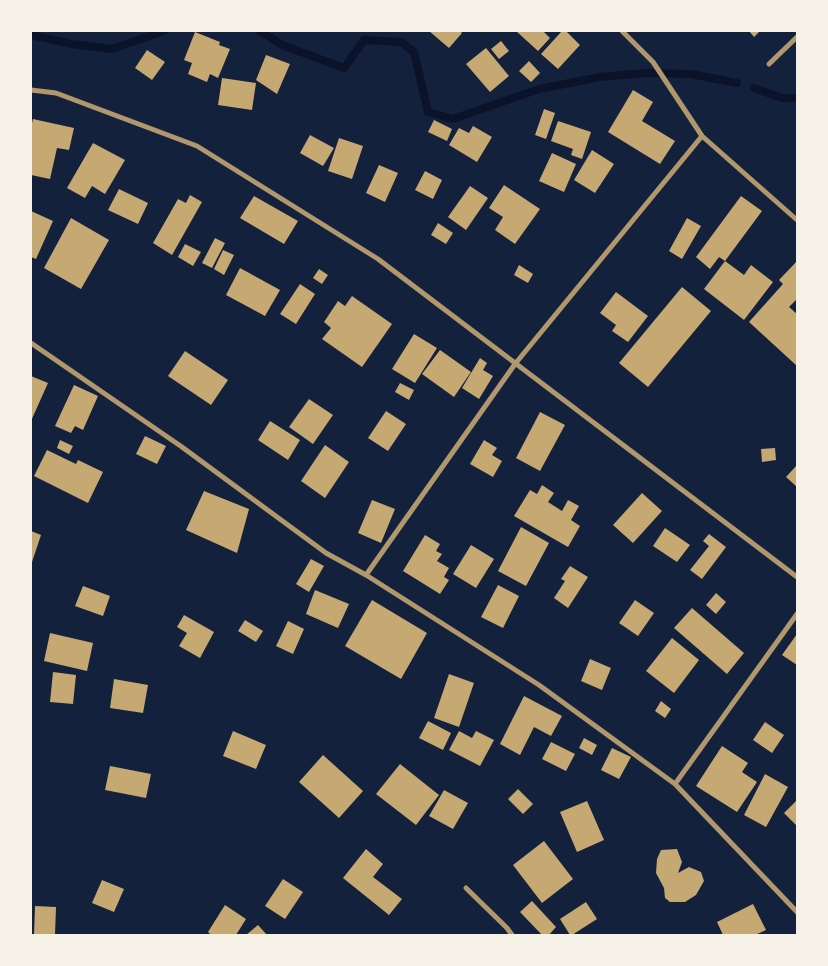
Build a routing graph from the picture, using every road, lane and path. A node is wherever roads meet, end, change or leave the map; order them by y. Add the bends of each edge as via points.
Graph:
1 (622, 31) edge
2 (797, 38) edge
3 (769, 64) dead end
4 (31, 90) edge
5 (702, 136) junction
6 (797, 220) edge
7 (31, 343) edge
8 (515, 364) junction
9 (366, 574) junction
10 (797, 577) edge
11 (797, 614) edge
12 (675, 784) junction
13 (466, 888) dead end
14 (797, 912) edge
15 (512, 935) edge

1 - 5 street via 653,62
2 - 3 street
4 - 8 street via 56,93 197,146 378,259
5 - 6 street
5 - 8 street
7 - 9 street via 182,447 326,553
8 - 9 street
8 - 10 street
9 - 12 street via 538,685
11 - 12 street
12 - 14 street
13 - 15 street

